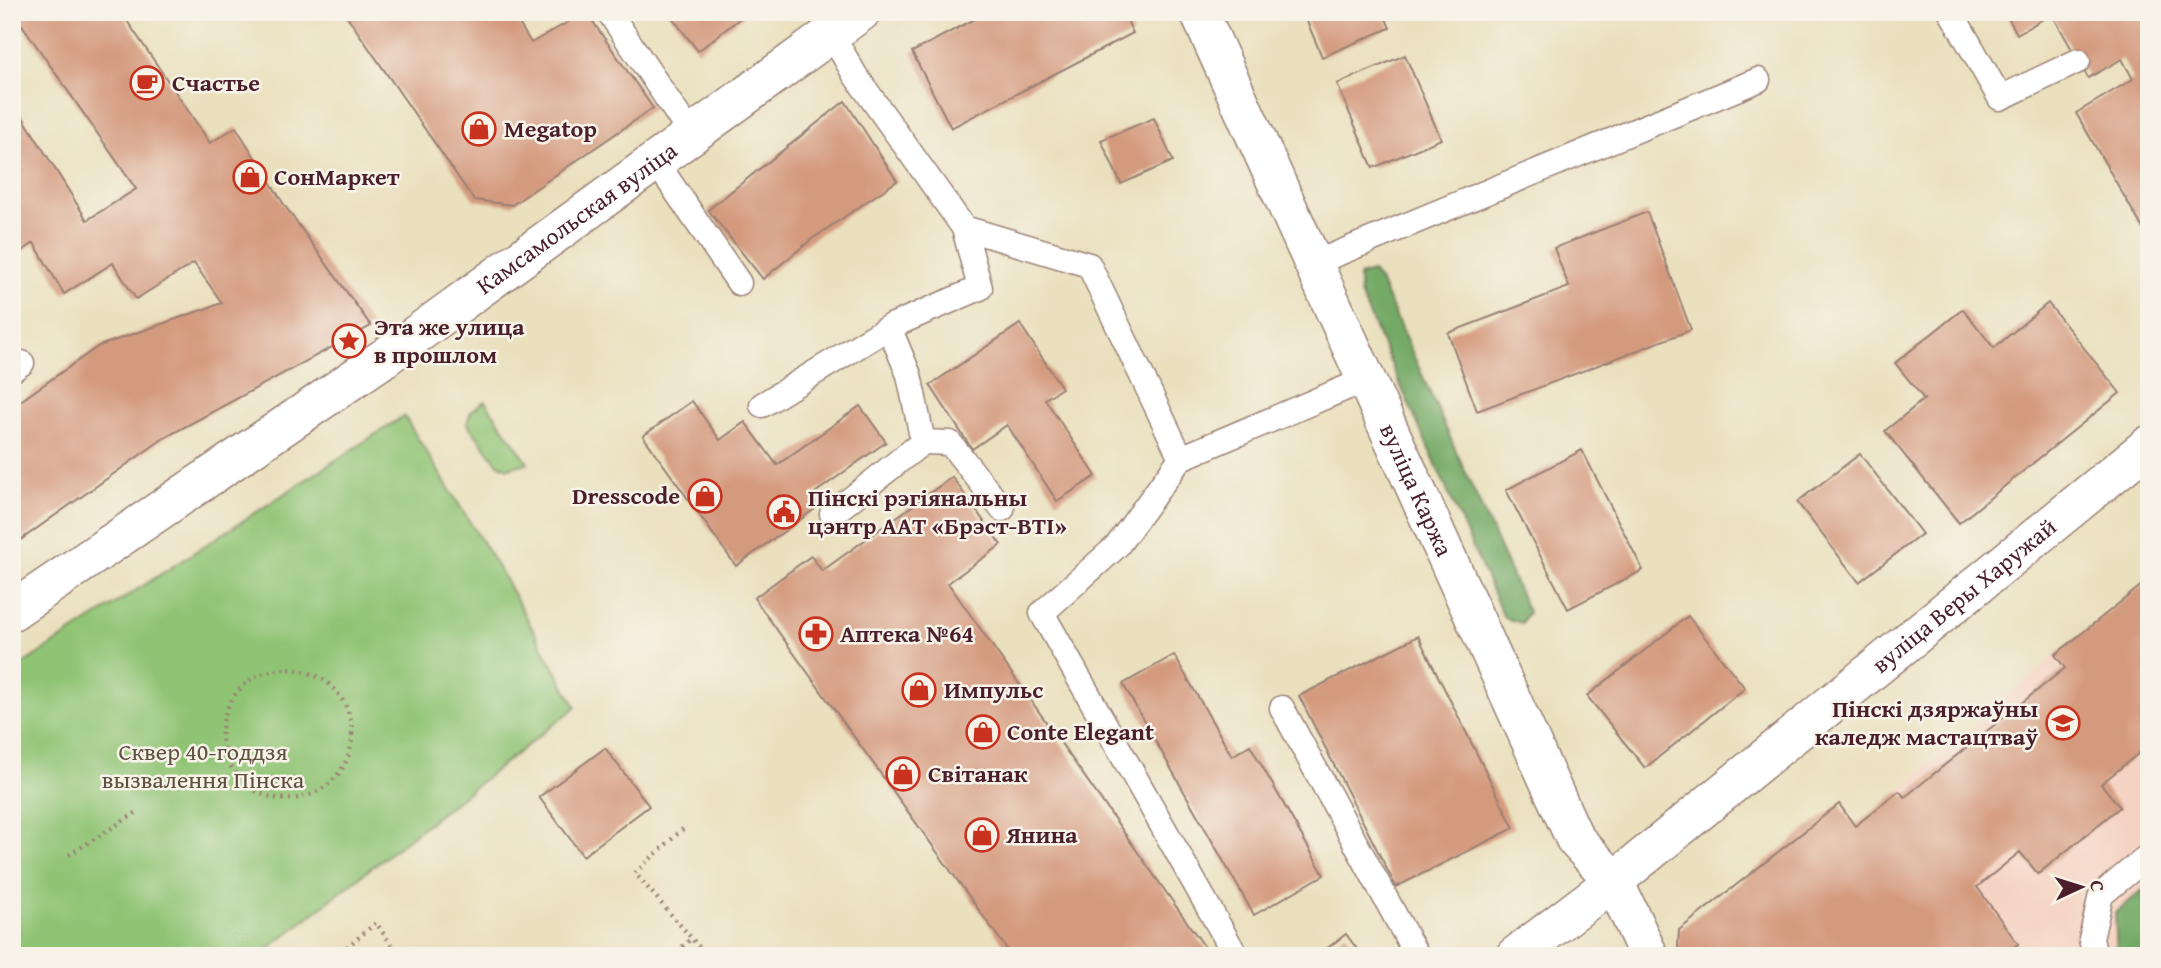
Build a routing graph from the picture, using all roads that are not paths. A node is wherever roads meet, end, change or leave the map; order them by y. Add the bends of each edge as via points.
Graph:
1 (609, 12) edge
2 (1199, 12) edge
3 (1951, 12) edge
4 (846, 23) edge
5 (2078, 61) dead end
6 (1758, 80) dead end
7 (692, 136) junction
8 (656, 162) junction
9 (964, 228) junction
10 (1315, 263) junction
11 (739, 283) dead end
12 (889, 327) junction
13 (1367, 379) junction
14 (762, 405) dead end
15 (923, 442) junction
16 (2149, 445) edge
17 (1181, 458) junction
18 (1002, 509) dead end
19 (832, 514) dead end
20 (12, 611) edge
21 (1282, 708) dead end
22 (2149, 855) edge
23 (1614, 881) junction
24 (1236, 956) edge
25 (1417, 956) edge
26 (1515, 956) edge
27 (1649, 956) edge
28 (2095, 956) edge

1 - 7 lane
2 - 10 street, вуліца Каржа
3 - 5 lane via 2000,98
4 - 7 street, Камсамольская вуліца
4 - 9 lane via 855,75
6 - 10 lane
7 - 8 street, Камсамольская вуліца
8 - 11 lane
8 - 20 street, Камсамольская вуліца via 384,358
9 - 12 lane via 980,288
9 - 17 lane via 1088,265
10 - 13 street, вуліца Каржа
12 - 14 lane
12 - 15 lane via 909,375
13 - 17 lane
13 - 23 street, вуліца Каржа via 1575,839
15 - 18 lane via 950,443
15 - 19 lane
16 - 23 street, вуліца Веры Харужай
17 - 24 lane via 1117,546 1042,613
21 - 25 lane
22 - 28 lane via 2101,895 2091,939
23 - 26 street, вуліца Веры Харужай
23 - 27 street, вуліца Каржа

